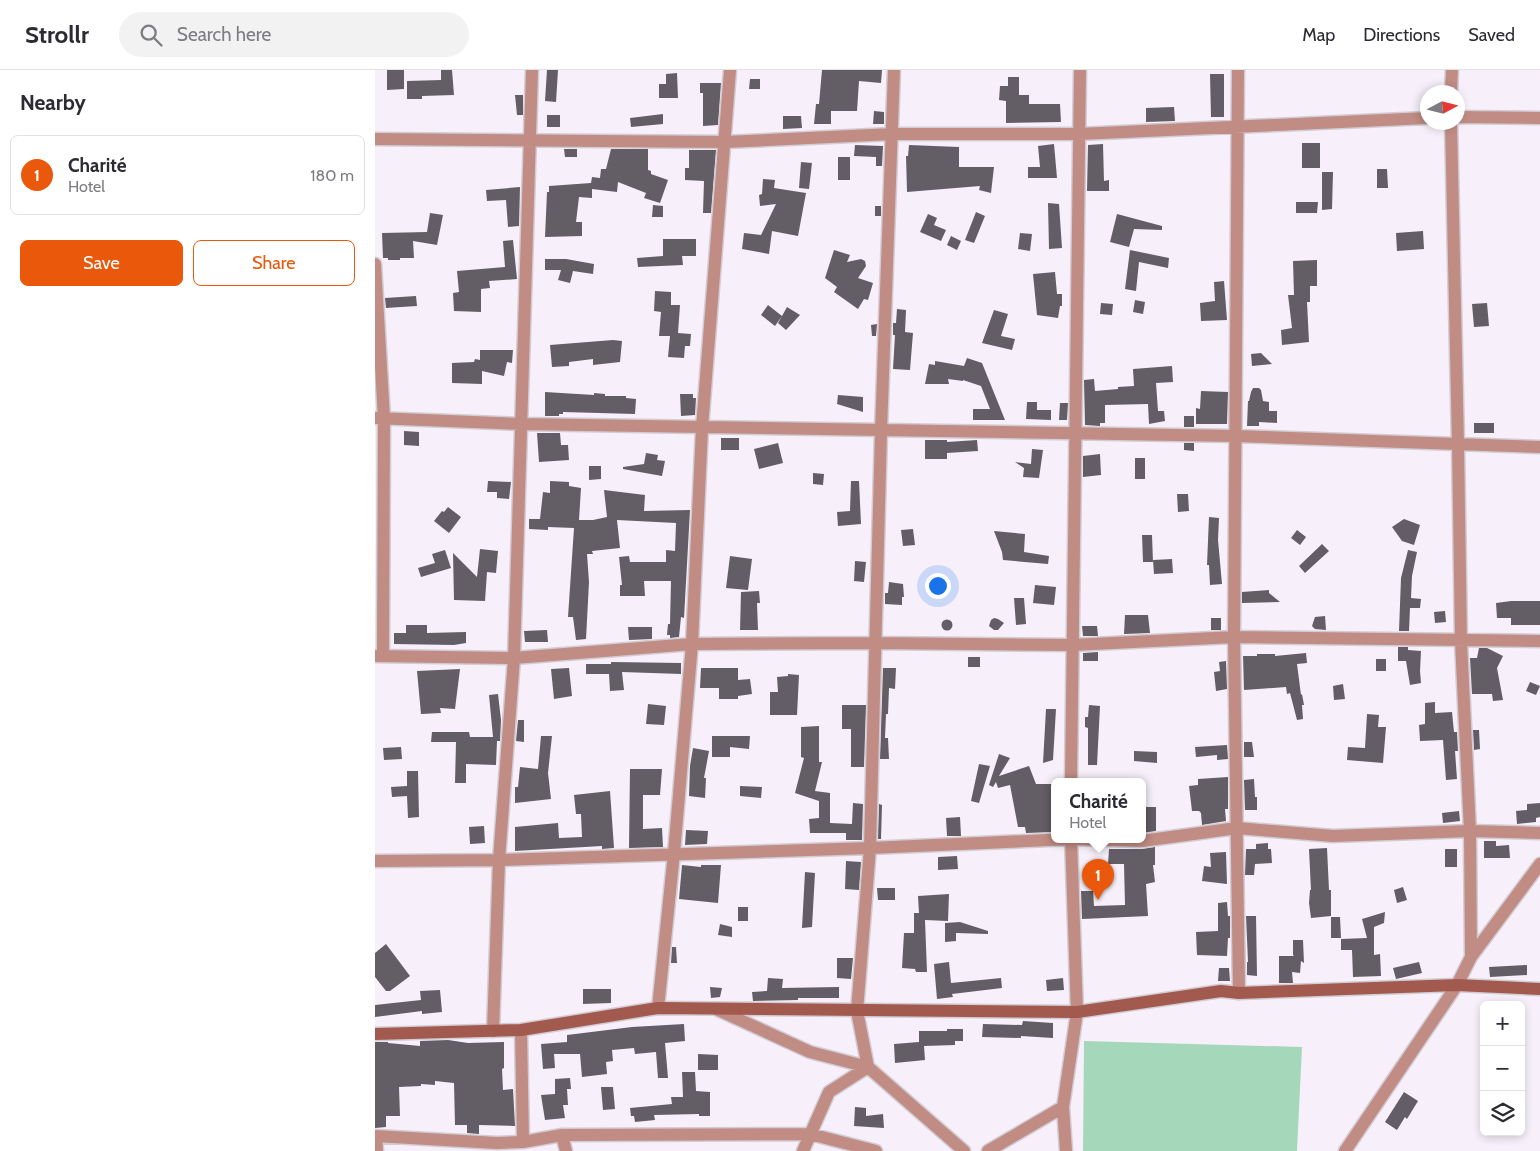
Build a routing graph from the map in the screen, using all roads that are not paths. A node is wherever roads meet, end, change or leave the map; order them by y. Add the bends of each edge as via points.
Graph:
1 (532, 70) edge
2 (730, 70) edge
3 (894, 70) edge
4 (1080, 70) edge
5 (1238, 70) edge
6 (1452, 70) edge
7 (1451, 85) edge
8 (1465, 117) edge
9 (1420, 118) edge
10 (1540, 118) edge
11 (1238, 126) junction
12 (1451, 130) edge
13 (892, 134) junction
14 (1079, 134) junction
15 (375, 139) edge
16 (531, 140) junction
17 (726, 142) junction
18 (375, 264) edge
19 (379, 418) edge
20 (522, 424) junction
21 (703, 428) junction
22 (881, 431) junction
23 (1075, 434) junction
24 (1235, 436) junction
25 (1458, 444) junction
26 (1540, 447) edge
27 (1234, 636) junction
28 (1461, 641) junction
29 (1540, 642) edge
30 (874, 643) junction
31 (692, 644) junction
32 (1072, 645) junction
33 (379, 656) edge
34 (514, 658) junction
35 (1071, 778) edge
36 (1237, 828) junction
37 (1470, 831) junction
38 (1540, 833) edge
39 (1051, 840) edge
40 (1146, 840) edge
41 (1071, 843) edge
42 (870, 848) junction
43 (675, 853) junction
44 (499, 860) junction
45 (375, 861) edge
46 (1540, 864) edge
47 (1471, 957) junction
48 (1457, 985) junction
49 (1540, 988) edge
50 (1239, 993) junction
51 (658, 1008) junction
52 (716, 1009) junction
53 (857, 1011) junction
54 (1077, 1012) junction
55 (521, 1030) junction
56 (493, 1031) junction
57 (375, 1034) edge
58 (868, 1067) junction
59 (1063, 1107) junction
60 (810, 1134) junction
61 (376, 1136) edge
62 (562, 1136) junction
63 (523, 1142) junction
64 (497, 1147) edge
65 (377, 1151) edge
66 (566, 1151) edge
67 (803, 1151) edge
68 (876, 1151) edge
69 (964, 1151) edge
70 (988, 1151) edge
71 (1066, 1151) edge
72 (1345, 1151) edge

1 - 16 street
2 - 17 street
3 - 13 street
4 - 14 street
5 - 11 street
6 - 7 street
8 - 10 street
9 - 11 street
11 - 14 street
11 - 24 street
12 - 25 street
13 - 14 street
13 - 17 street
13 - 22 street
14 - 23 street
15 - 16 street
16 - 17 street
16 - 20 street
17 - 21 street
18 - 19 street
19 - 20 street
19 - 33 street
20 - 21 street
20 - 34 street
21 - 22 street
21 - 31 street
22 - 23 street
22 - 30 street
23 - 24 street
23 - 32 street
24 - 25 street
24 - 27 street
25 - 26 street
25 - 28 street
27 - 28 street
27 - 32 street
27 - 36 street
28 - 29 street
28 - 37 street
30 - 31 street
30 - 32 street
30 - 42 street
31 - 34 street
31 - 43 street
32 - 35 street
33 - 34 street
34 - 44 street
36 - 37 street via 1333,836
36 - 40 street
36 - 50 street
37 - 38 street
37 - 47 street
39 - 42 street
41 - 54 street
42 - 43 street
42 - 53 street
43 - 44 street
43 - 51 street
44 - 45 street
44 - 56 street
46 - 47 street
47 - 48 street
48 - 49 main road
48 - 50 main road
48 - 72 street
50 - 54 main road via 1221,991
51 - 52 main road
51 - 55 main road
52 - 53 main road
52 - 58 street via 810,1052
53 - 54 main road
53 - 58 street
54 - 59 street
55 - 56 main road
55 - 63 street
56 - 57 main road
58 - 60 street via 829,1092
58 - 69 street
59 - 70 street
59 - 71 street
60 - 62 street
60 - 67 street
60 - 68 street
61 - 64 street
61 - 65 street
62 - 63 street
62 - 66 street
63 - 64 street

